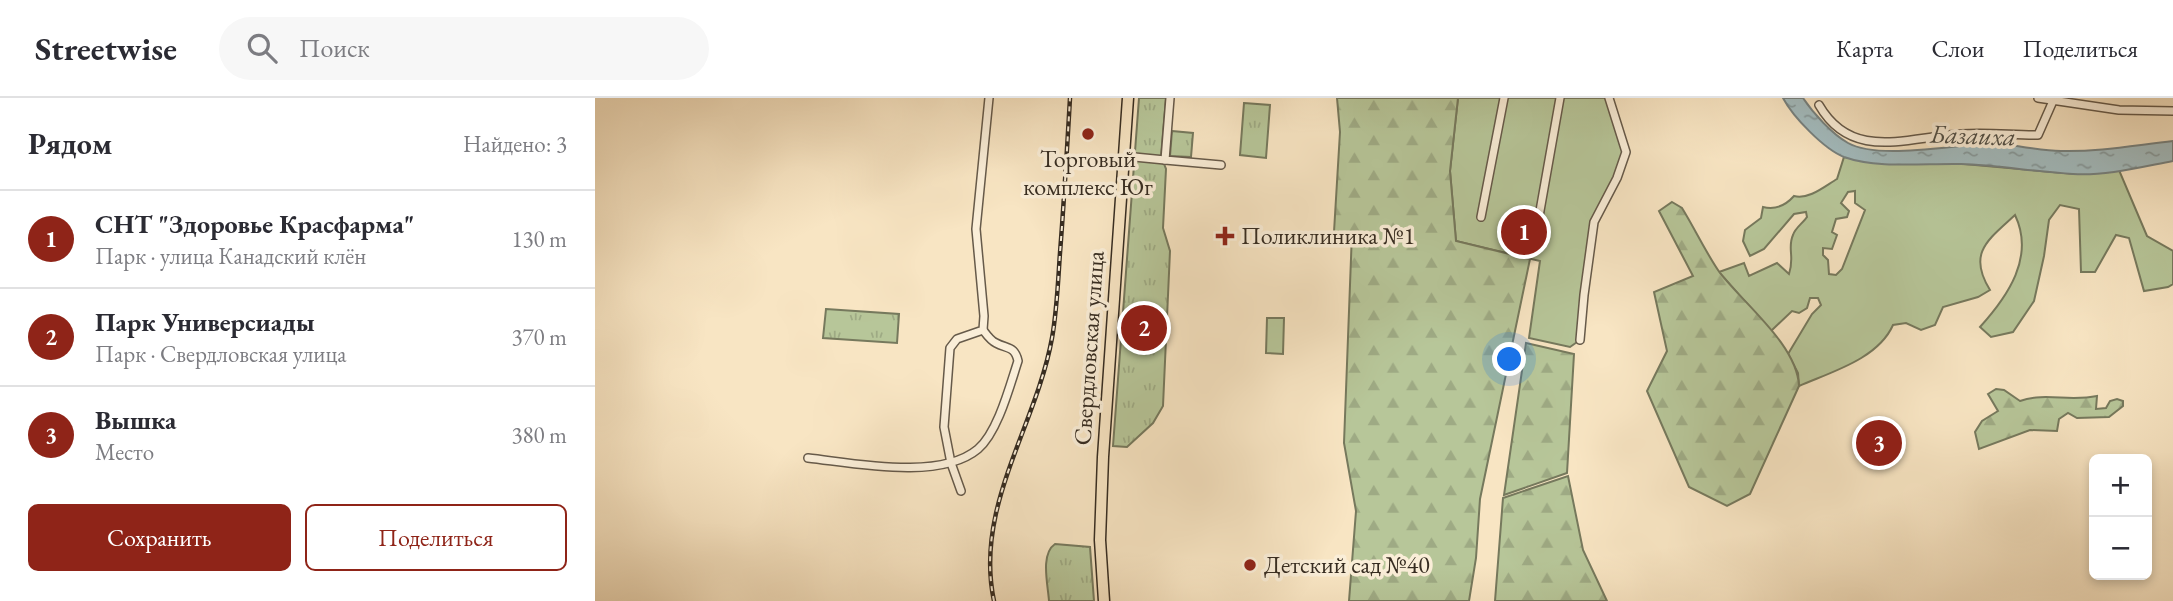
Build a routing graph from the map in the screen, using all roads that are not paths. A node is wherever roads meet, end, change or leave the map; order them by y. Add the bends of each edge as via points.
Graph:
1 (989, 98) edge
2 (1128, 98) edge
3 (1170, 98) edge
4 (1504, 98) edge
5 (1560, 98) edge
6 (1609, 98) edge
7 (2038, 98) edge
8 (2053, 101) junction
9 (1819, 105) dead end
10 (2173, 111) edge
11 (1123, 156) junction
12 (1168, 160) junction
13 (1221, 164) dead end
14 (1481, 217) dead end
15 (1535, 239) dead end
16 (983, 330) junction
17 (1580, 341) dead end
18 (808, 458) dead end
19 (951, 463) junction
20 (961, 491) dead end
21 (1104, 601) edge

1 - 16 street via 976,229
2 - 11 highway, Свердловская улица
3 - 12 street
4 - 14 street
5 - 15 street
6 - 17 street via 1626,152 1594,222
7 - 8 street
8 - 9 street via 2038,135 1962,134 1876,144 1840,131
8 - 10 street
11 - 12 street
11 - 21 highway, Свердловская улица via 1102,468
12 - 13 street
16 - 19 street via 957,339 950,348 944,427
16 - 19 street via 994,343 1011,347 1019,361 991,431 978,449
18 - 19 street via 898,468
19 - 20 street

